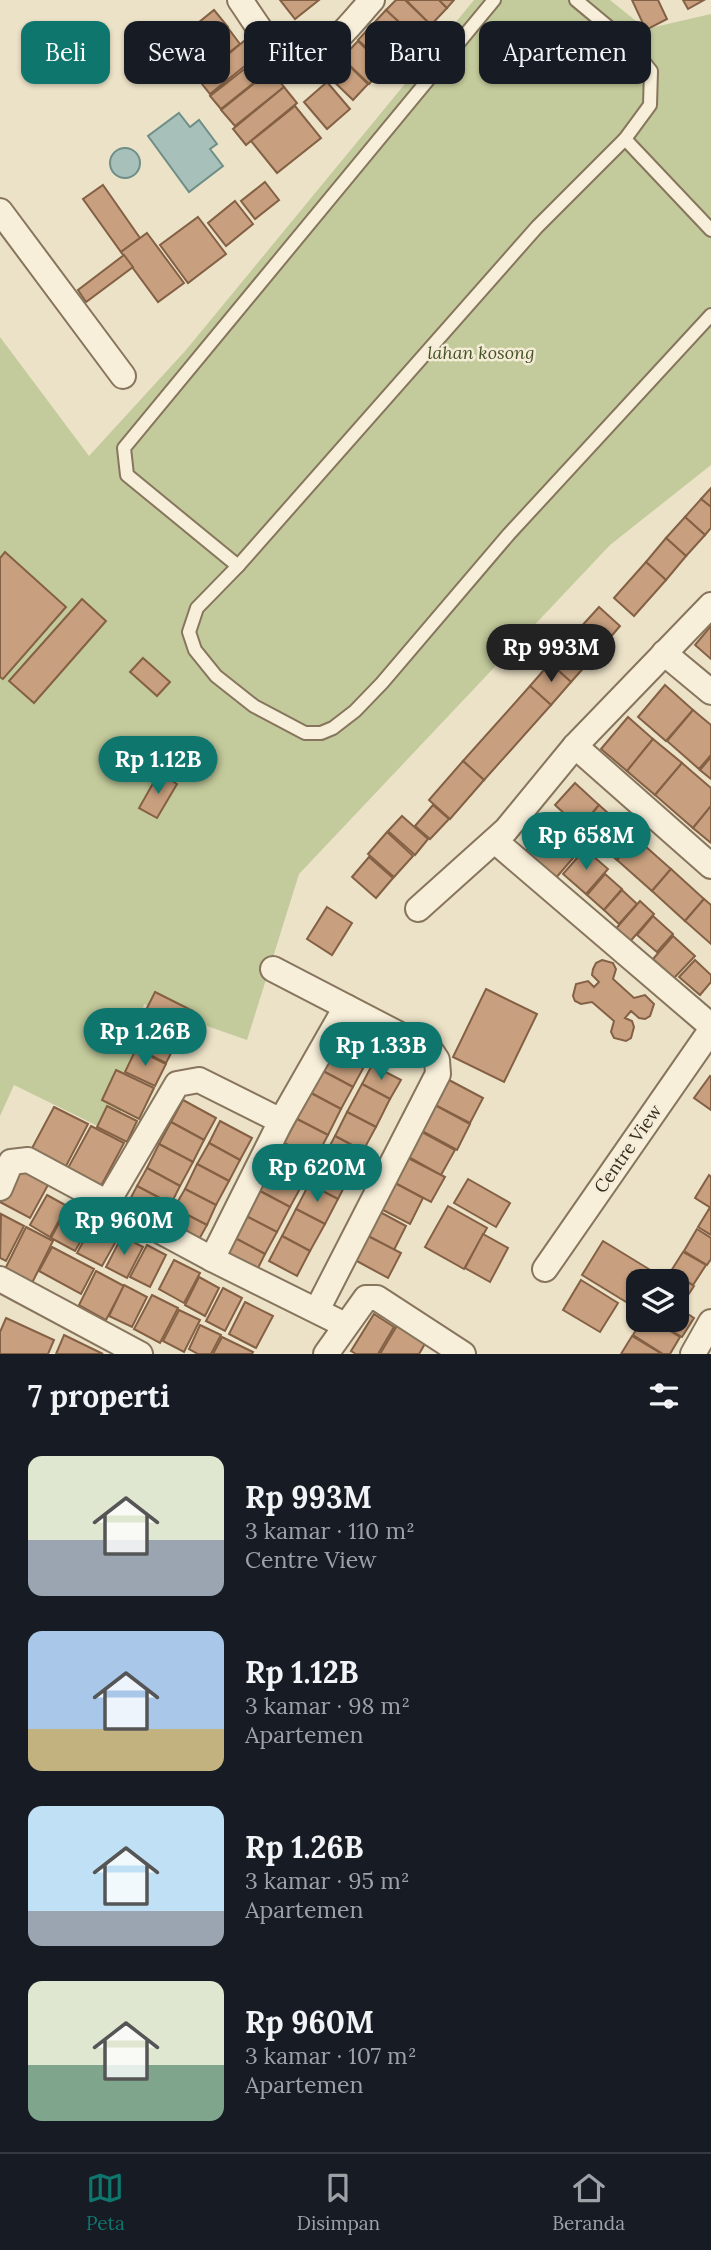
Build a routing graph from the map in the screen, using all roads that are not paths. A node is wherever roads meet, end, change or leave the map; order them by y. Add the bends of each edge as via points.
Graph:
1 (240, 0) edge
2 (372, 0) edge
3 (494, 0) edge
4 (576, 0) edge
5 (625, 139) junction
6 (0, 211) edge
7 (711, 230) edge
8 (711, 315) edge
9 (123, 376) dead end
10 (237, 566) junction
11 (711, 605) edge
12 (664, 653) junction
13 (711, 692) edge
14 (575, 746) junction
15 (495, 841) junction
16 (711, 866) edge
17 (418, 909) dead end
18 (273, 969) dead end
19 (346, 1007) junction
20 (711, 1028) edge
21 (281, 1121) junction
22 (0, 1188) edge
23 (107, 1203) junction
24 (212, 1259) junction
25 (545, 1269) dead end
26 (0, 1279) edge
27 (317, 1310) junction
28 (711, 1322) edge
29 (345, 1325) junction
30 (140, 1354) edge
31 (326, 1354) edge
32 (463, 1354) edge
33 (693, 1354) edge

1 - 2 street via 279,54 296,62 320,55
3 - 10 lane via 124,448 127,475
4 - 5 lane via 631,45 651,71 650,105
5 - 7 lane
5 - 10 lane via 537,227
6 - 9 street
8 - 10 lane via 509,534 382,684 333,728 305,733 254,706 216,676 195,650 189,632 197,608
11 - 12 street
12 - 13 street
12 - 14 street
14 - 15 street
14 - 16 street
15 - 17 street
15 - 20 street, Centre View
18 - 19 street
19 - 21 street
19 - 27 street via 431,1051 438,1074
20 - 25 street, Centre View
21 - 23 street via 199,1080 177,1084
21 - 24 street
22 - 23 street via 11,1162 28,1160
23 - 24 street
24 - 27 street
26 - 30 street
27 - 29 street
28 - 33 street
29 - 31 street
29 - 32 street via 371,1296

